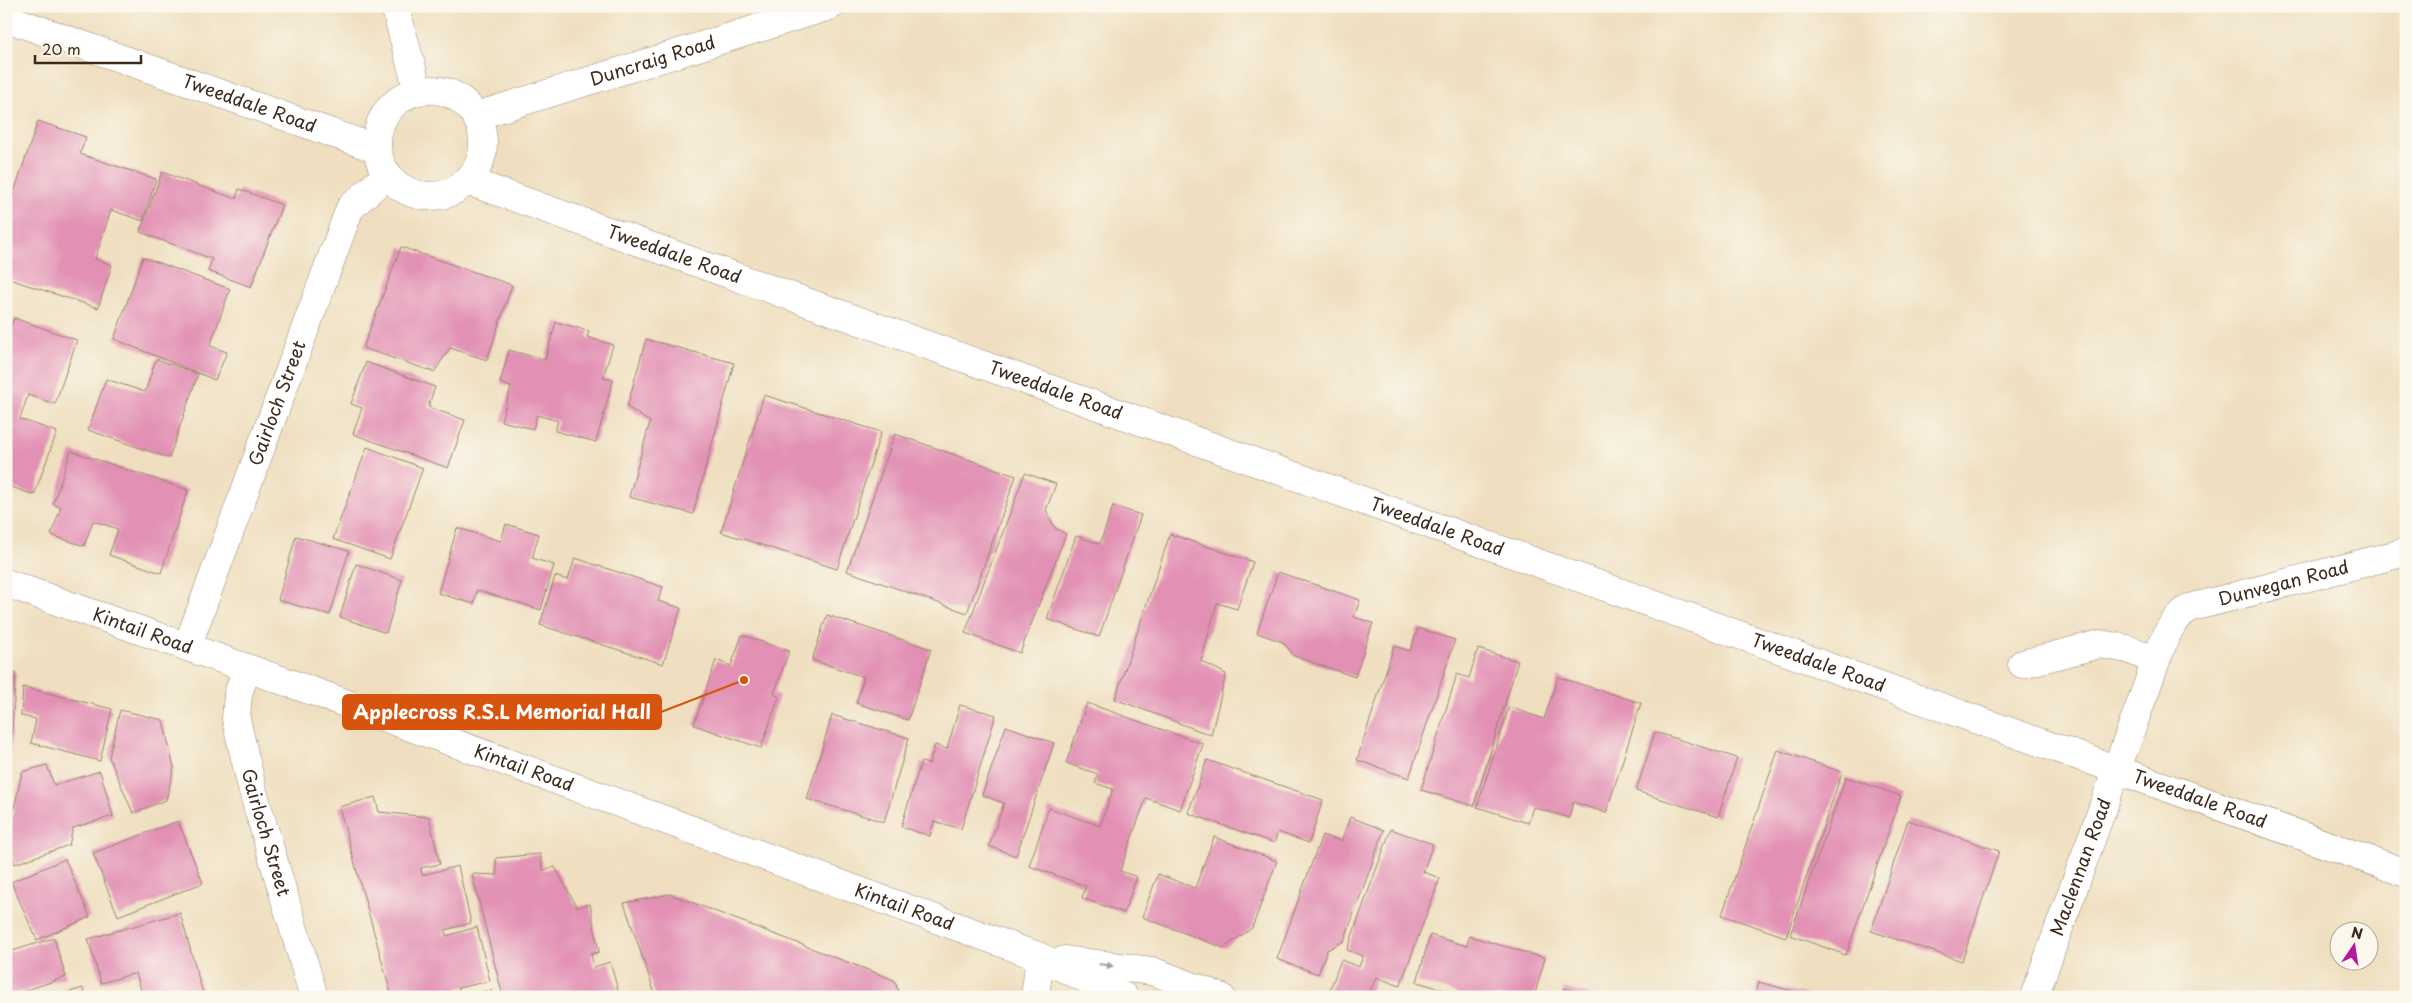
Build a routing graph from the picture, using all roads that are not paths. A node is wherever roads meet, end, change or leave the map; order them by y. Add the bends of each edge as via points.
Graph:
1 (395, 6) edge
2 (830, 6) edge
3 (6, 18) edge
4 (418, 91) junction
5 (476, 116) junction
6 (377, 150) junction
7 (388, 174) junction
8 (468, 181) junction
9 (2406, 552) edge
10 (6, 583) edge
11 (2169, 627) joint
12 (187, 647) junction
13 (2156, 661) junction
14 (2022, 664) dead end
15 (247, 668) junction
16 (2115, 769) junction
17 (2406, 873) edge
18 (1040, 956) junction
19 (314, 997) edge
20 (1035, 997) edge
21 (1124, 997) edge
22 (1221, 997) edge
23 (2034, 997) edge

1 - 4 street
2 - 5 street, Duncraig Road
3 - 6 street, Tweeddale Road
4 - 5 street via 450,94 465,103
4 - 6 street via 391,106 382,120
5 - 8 street via 482,132 483,150 478,167
6 - 7 street
7 - 8 street via 400,187 417,194 435,196
7 - 12 street, Gairloch Street via 350,208
8 - 16 street, Tweeddale Road
9 - 11 street, Dunvegan Road via 2189,608
10 - 12 street, Kintail Road
11 - 13 street, Maclennan Road
12 - 15 street, Kintail Road
13 - 14 street via 2100,644
13 - 16 street, Maclennan Road
15 - 18 street, Kintail Road
15 - 19 street, Gairloch Street via 238,694 236,719 252,788
16 - 17 street, Tweeddale Road
16 - 23 street, Maclennan Road via 2096,831
18 - 20 street
18 - 21 street, Kintail Road
18 -> 22 street, Kintail Road via 1152,971

